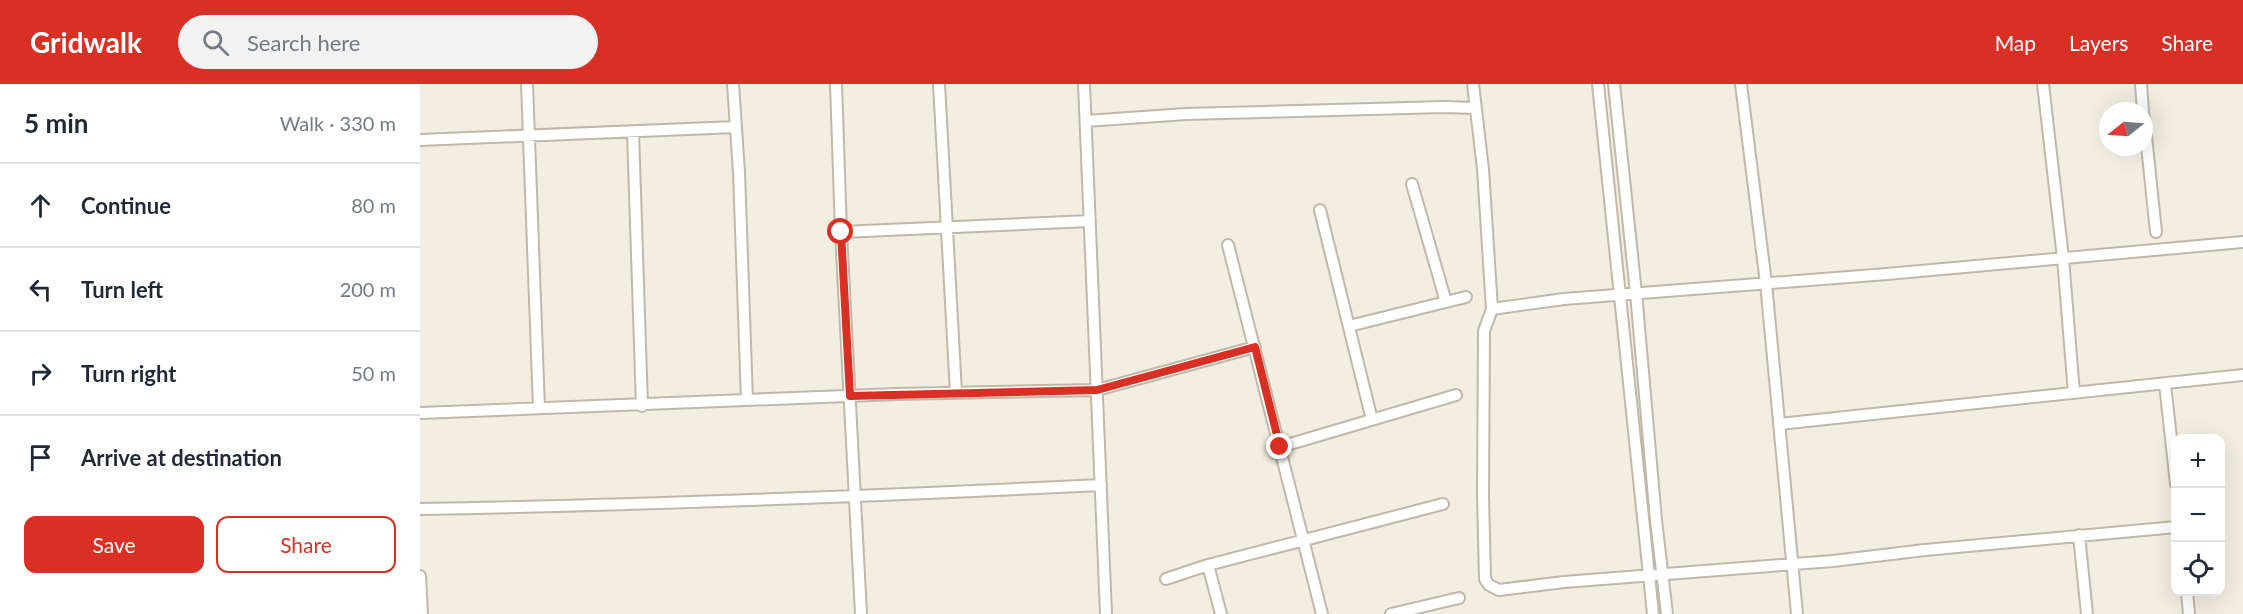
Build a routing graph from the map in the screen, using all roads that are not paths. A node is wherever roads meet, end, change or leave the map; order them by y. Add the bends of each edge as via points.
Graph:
1 (527, 84) edge
2 (734, 84) edge
3 (836, 84) edge
4 (939, 84) edge
5 (1084, 84) edge
6 (1473, 84) edge
7 (1598, 84) edge
8 (1614, 84) edge
9 (1741, 84) edge
10 (2043, 84) edge
11 (2141, 84) edge
12 (2142, 102) edge
13 (1475, 108) junction
14 (1086, 121) junction
15 (736, 127) junction
16 (633, 132) junction
17 (530, 137) junction
18 (420, 140) edge
19 (2148, 156) edge
20 (1412, 184) dead end
21 (1320, 210) dead end
22 (1090, 221) junction
23 (946, 227) junction
24 (841, 232) junction
25 (2156, 232) dead end
26 (2243, 242) edge
27 (1228, 245) dead end
28 (2063, 258) junction
29 (1766, 283) junction
30 (1636, 293) junction
31 (1620, 294) junction
32 (1466, 297) dead end
33 (1446, 302) junction
34 (1492, 309) junction
35 (1349, 326) junction
36 (1255, 347) junction
37 (2243, 375) edge
38 (2165, 384) junction
39 (1097, 390) junction
40 (956, 393) junction
41 (2074, 393) junction
42 (1456, 395) dead end
43 (850, 396) junction
44 (747, 400) junction
45 (642, 406) junction
46 (539, 408) junction
47 (420, 413) edge
48 (1372, 420) junction
49 (1779, 424) junction
50 (2171, 444) edge
51 (1280, 447) junction
52 (1101, 485) junction
53 (855, 496) junction
54 (1443, 504) dead end
55 (420, 509) edge
56 (2171, 527) edge
57 (2079, 535) junction
58 (1304, 541) junction
59 (1792, 564) junction
60 (1208, 565) junction
61 (1662, 574) junction
62 (1649, 575) junction
63 (420, 576) edge
64 (1166, 579) dead end
65 (2187, 596) edge
66 (1459, 598) dead end
67 (422, 614) edge
68 (861, 614) edge
69 (1106, 614) edge
70 (1221, 614) edge
71 (1322, 614) edge
72 (1391, 614) edge
73 (1653, 614) edge
74 (1667, 614) edge
75 (1797, 614) edge
76 (2087, 614) edge
77 (2189, 614) edge

1 - 17 street
2 - 15 street
3 - 24 street
4 - 23 street
5 - 14 street
6 - 13 street
7 - 31 street
8 - 30 street
9 - 29 street
10 - 28 street
11 - 12 street
13 - 14 street via 1186,114
13 - 34 street
14 - 22 street
15 - 16 street
15 - 44 street
16 - 17 street
16 - 45 street
17 - 18 street
17 - 46 street
19 - 25 street
20 - 33 street
21 - 35 street
22 - 23 street
22 - 39 street
23 - 24 street
23 - 40 street
24 - 43 street
26 - 28 street
27 - 36 street
28 - 29 street
28 - 41 street
29 - 30 street
29 - 49 street
30 - 31 street
30 - 61 street
31 - 34 street
31 - 62 street
32 - 33 street
33 - 35 street
34 - 62 street via 1484,331 1485,579 1499,590
35 - 48 street
36 - 39 street
36 - 51 street
37 - 38 street
38 - 41 street
38 - 50 street
39 - 40 street
39 - 52 street
40 - 43 street
41 - 49 street
42 - 48 street
43 - 44 street
43 - 53 street
44 - 45 street
45 - 46 street
46 - 47 street
48 - 51 street
49 - 59 street
51 - 58 street
52 - 53 street
52 - 69 street
53 - 55 street
53 - 68 street
54 - 58 street
56 - 57 street
57 - 59 street
57 - 76 street
58 - 60 street
58 - 71 street
59 - 61 street
59 - 75 street
60 - 64 street
60 - 70 street
61 - 62 street
61 - 74 street
62 - 73 street
63 - 67 street
65 - 77 street
66 - 72 street

